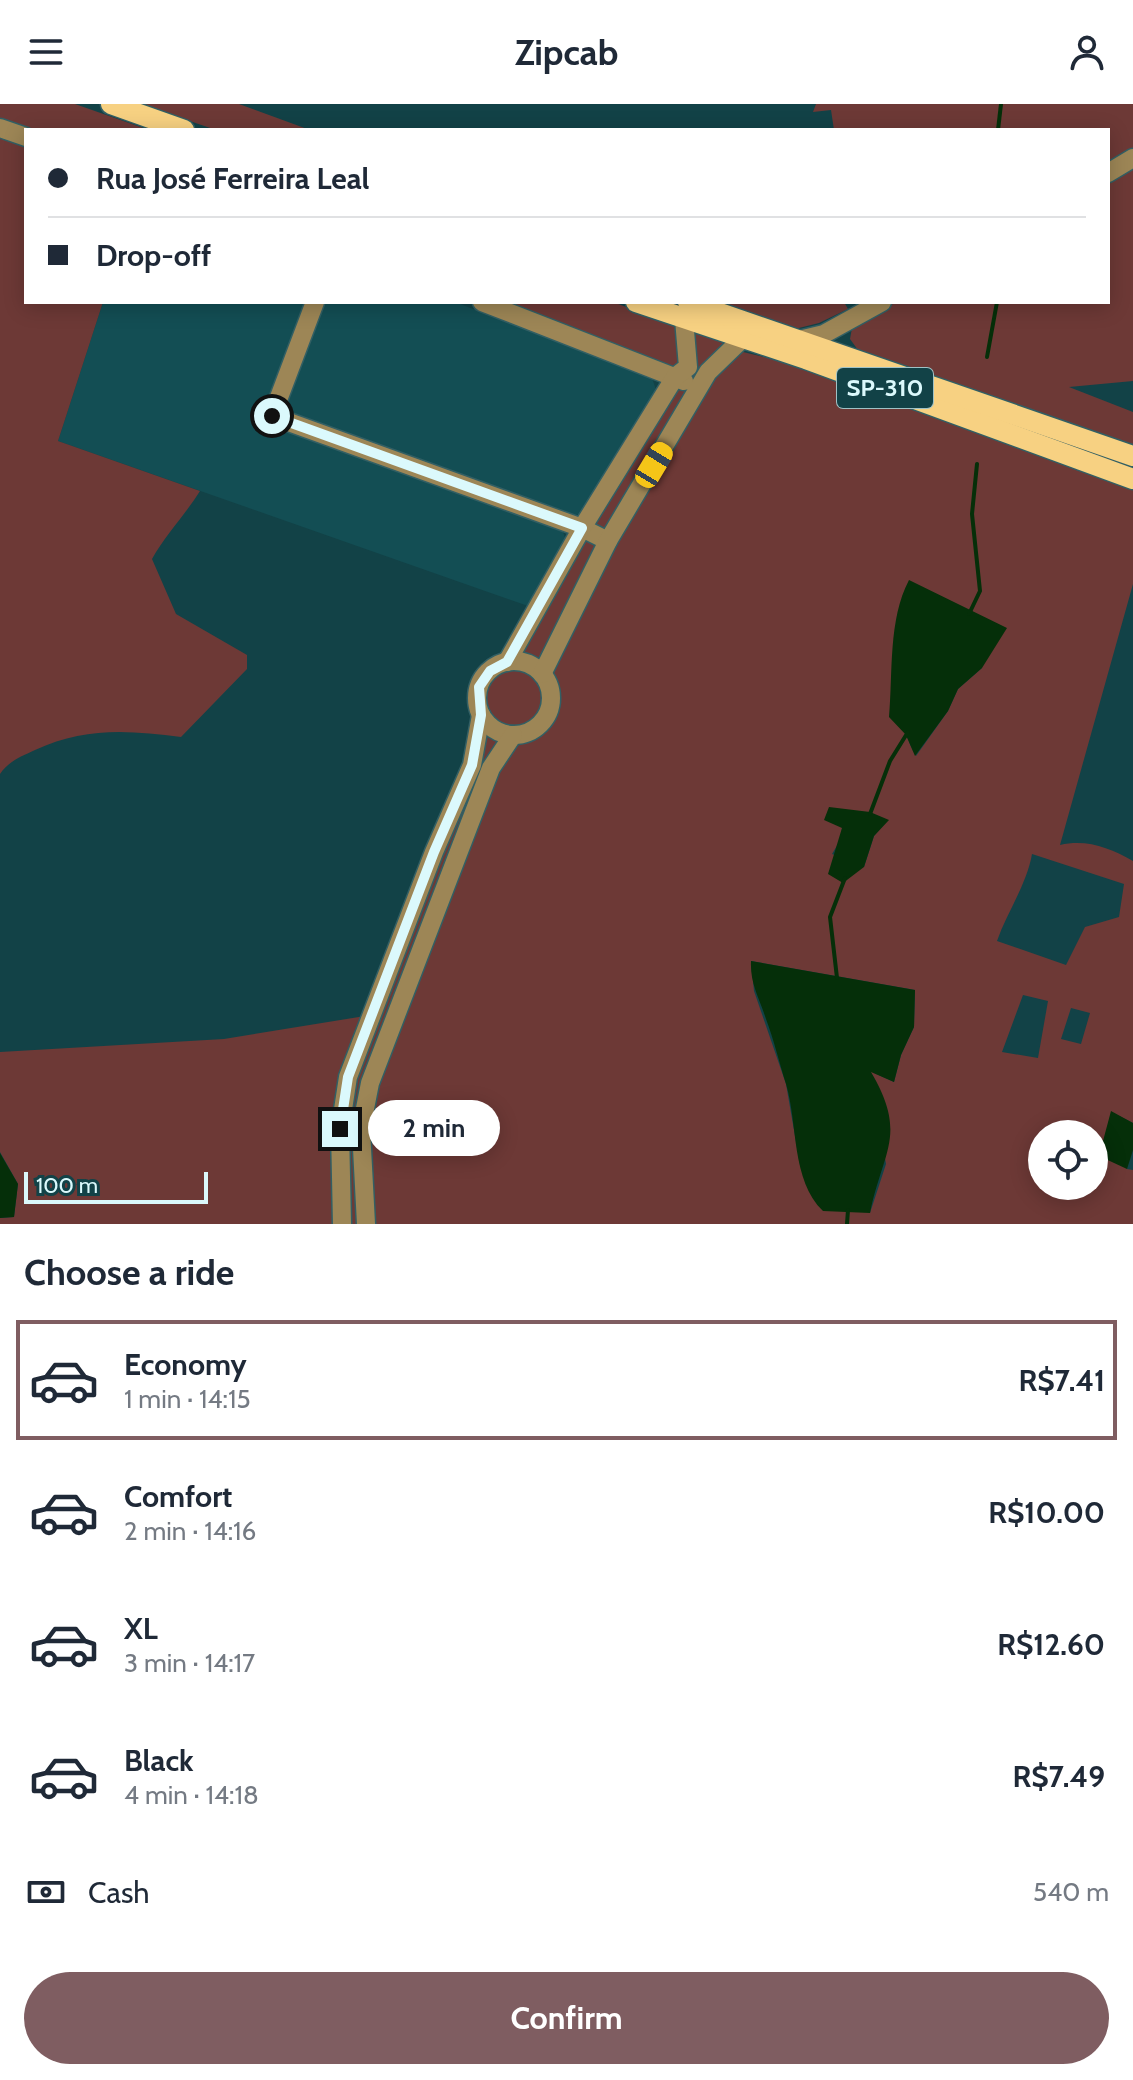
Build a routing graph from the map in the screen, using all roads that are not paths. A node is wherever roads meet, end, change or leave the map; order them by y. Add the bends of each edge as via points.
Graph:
1 (111, 104) edge
2 (0, 128) edge
3 (178, 128) edge
4 (24, 136) edge
5 (1133, 158) edge
6 (1110, 172) edge
7 (314, 304) edge
8 (487, 304) edge
9 (647, 304) edge
10 (878, 304) edge
11 (686, 311) edge
12 (843, 324) junction
13 (742, 339) junction
14 (803, 339) junction
15 (854, 357) junction
16 (675, 377) junction
17 (700, 388) junction
18 (1133, 456) edge
19 (1133, 479) edge
20 (582, 528) junction
21 (608, 541) junction
22 (507, 662) junction
23 (542, 674) junction
24 (481, 715) junction
25 (513, 735) junction
26 (342, 1224) edge
27 (366, 1224) edge

1 - 3 main road
2 - 4 street
5 - 6 street
7 - 20 street via 272,416
8 - 16 street
9 - 11 main road, SP-310
10 - 12 street
11 - 13 main road, SP-310
11 - 14 main road, SP-310
11 - 16 street via 688,367
12 - 14 street
12 - 15 street via 844,342
13 - 17 street via 721,357
13 - 19 main road, SP-310
14 - 15 main road, SP-310
15 - 18 main road, SP-310
16 - 17 street
16 - 20 street
17 - 21 street
20 - 21 street
20 - 22 street
21 - 23 street
22 - 23 street via 526,663
22 - 24 street via 483,678 477,696
23 - 25 street via 551,691 550,710 539,726
24 - 25 street via 494,729
24 - 26 street via 472,765 348,1077 340,1129
25 - 27 street via 491,768 370,1083 361,1129

